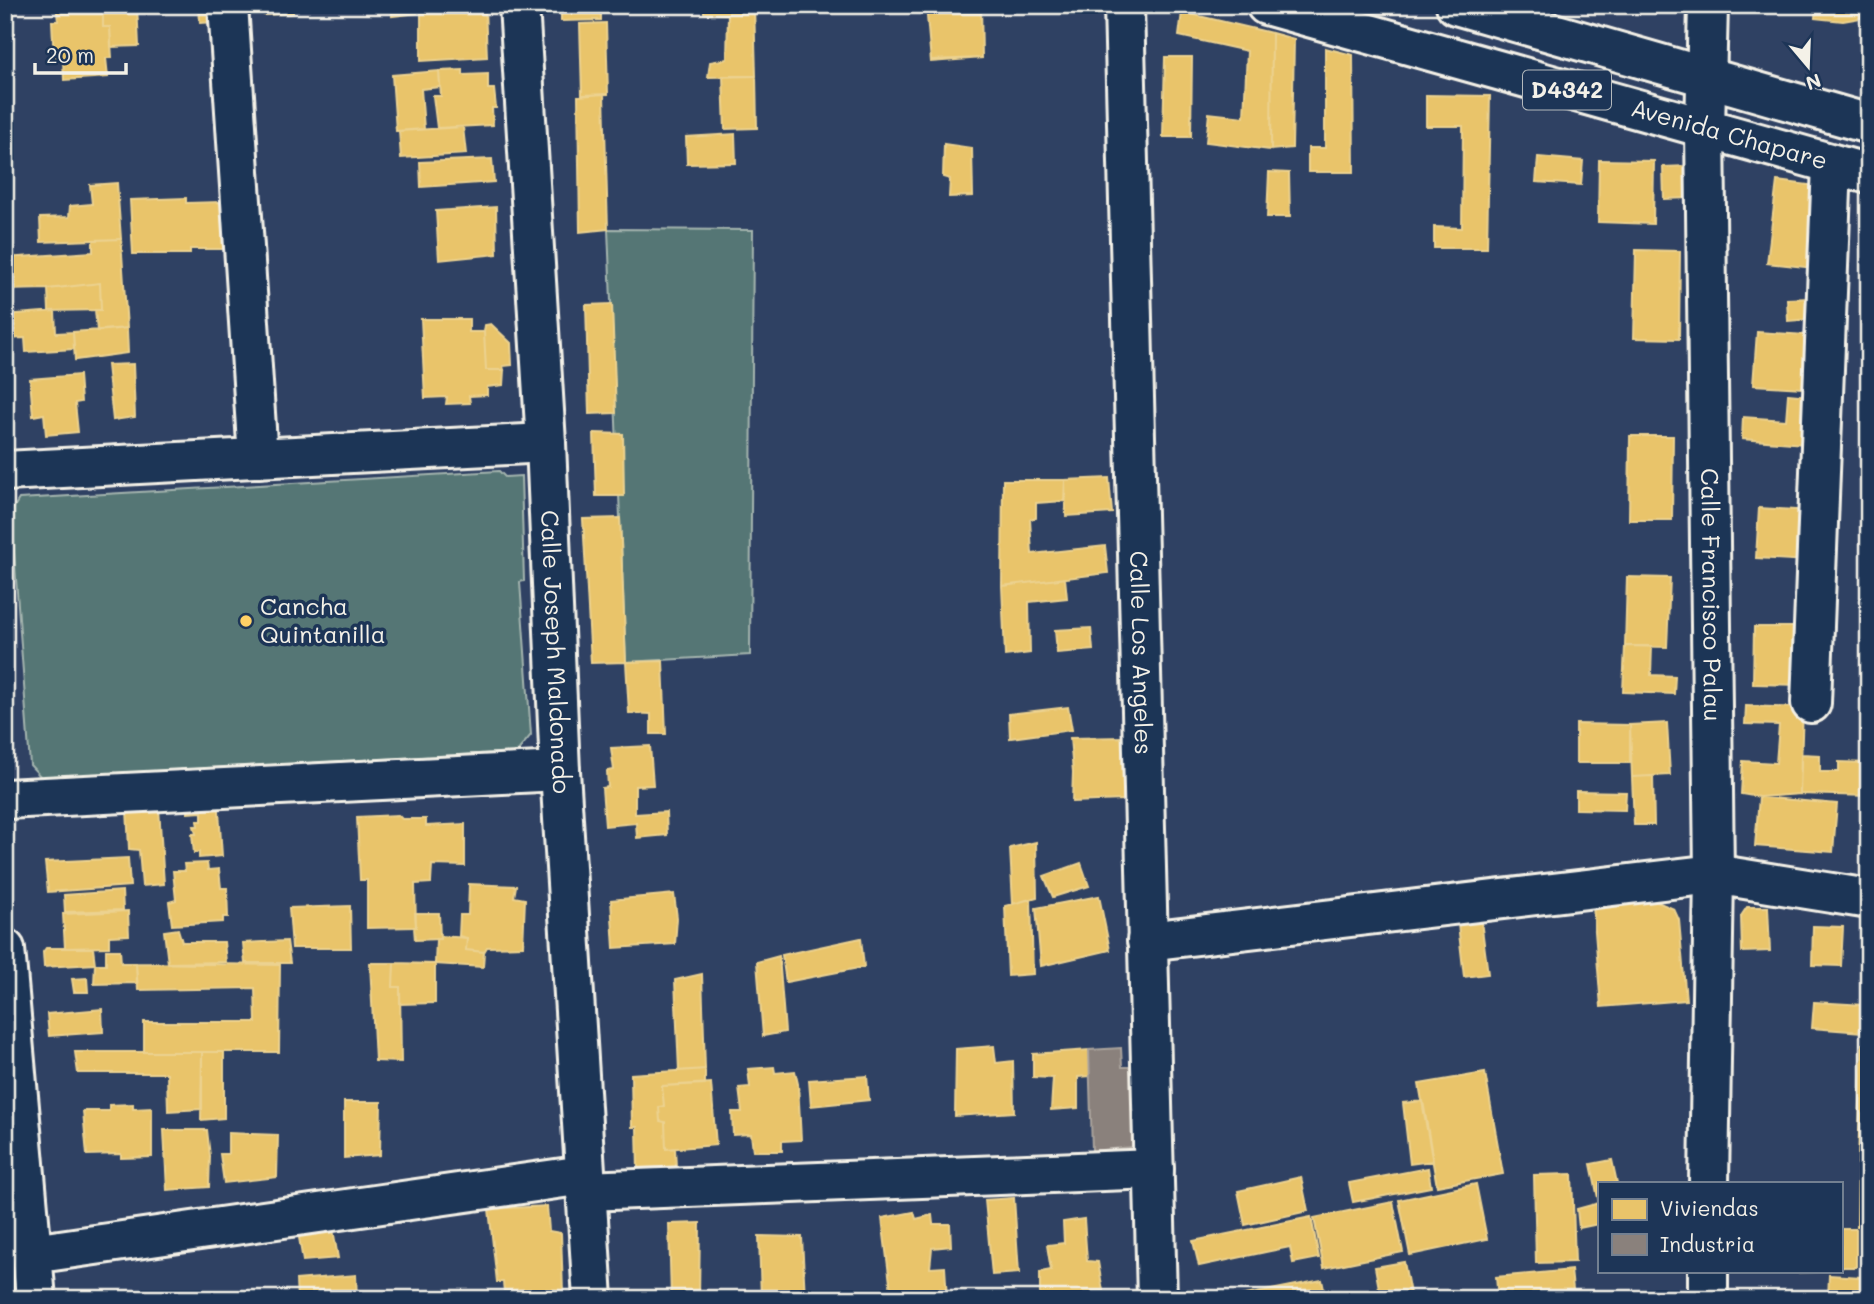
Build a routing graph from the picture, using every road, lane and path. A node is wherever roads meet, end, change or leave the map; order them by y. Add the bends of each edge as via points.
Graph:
1 (228, 5) edge
2 (519, 5) edge
3 (1124, 5) edge
4 (1266, 5) edge
5 (1456, 5) edge
6 (1708, 5) edge
7 (1705, 78) junction
8 (1869, 124) edge
9 (1705, 128) junction
10 (1832, 164) junction
11 (1869, 174) edge
12 (546, 443) junction
13 (258, 457) junction
14 (5, 471) edge
15 (1811, 703) dead end
16 (560, 771) junction
17 (5, 799) edge
18 (1714, 874) junction
19 (1869, 899) edge
20 (1147, 941) junction
21 (5, 949) edge
22 (13, 1153) edge
23 (1154, 1169) junction
24 (1709, 1182) edge
25 (585, 1183) junction
26 (32, 1254) junction
27 (1708, 1272) edge
28 (36, 1299) edge
29 (593, 1299) edge
30 (1157, 1299) edge
31 (1707, 1299) edge

1 - 13 street
2 - 12 street, Calle Joseph Maldonado
3 - 20 street, Calle Los Angeles
4 - 9 street, Avenida Chapare / D4342
5 - 7 street, Avenida Chapare / D4342
6 - 7 street, Calle Francisco Palau
7 - 8 street, Avenida Chapare / D4342
7 - 9 street, Calle Francisco Palau
9 - 10 street, Avenida Chapare / D4342
9 - 18 street, Calle Francisco Palau
10 - 11 street, Avenida Chapare / D4342
10 - 15 street
12 - 13 street
12 - 16 street, Calle Joseph Maldonado
13 - 14 street
16 - 17 street
16 - 25 street, Calle Joseph Maldonado
18 - 19 street
18 - 20 street
18 - 24 street, Calle Francisco Palau
20 - 23 street, Calle Los Angeles
21 - 22 street
22 - 26 street
23 - 25 street
23 - 30 street, Calle Los Angeles
25 - 26 street
25 - 29 street, Calle Joseph Maldonado
26 - 28 street
27 - 31 street

